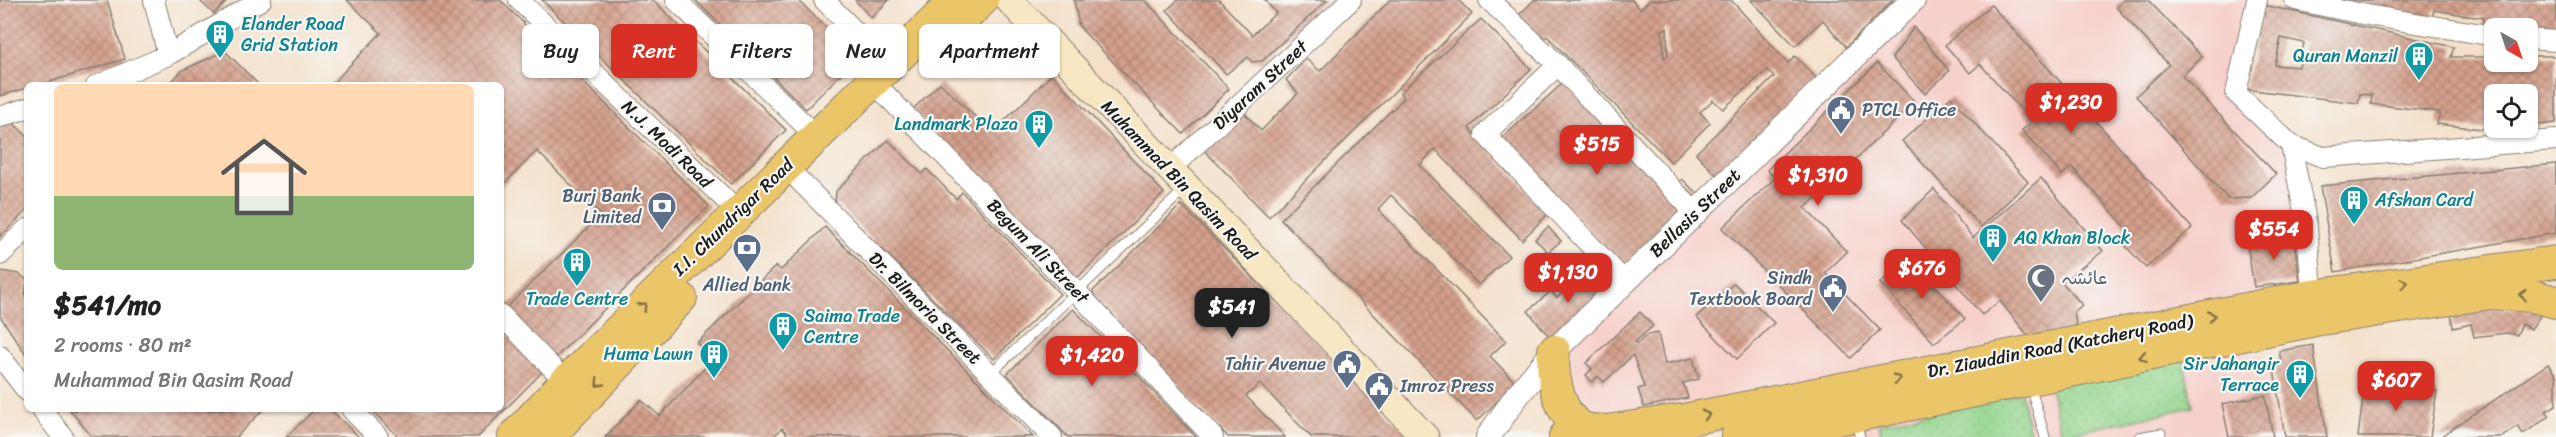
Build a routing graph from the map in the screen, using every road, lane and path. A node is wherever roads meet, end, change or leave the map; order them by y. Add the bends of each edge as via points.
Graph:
1 (154, 0) edge
2 (261, 0) edge
3 (519, 0) edge
4 (676, 0) edge
5 (824, 0) edge
6 (956, 0) edge
7 (982, 0) edge
8 (1009, 0) edge
9 (1351, 0) edge
10 (1489, 0) edge
11 (1913, 0) edge
12 (2257, 0) edge
13 (2295, 0) edge
14 (2484, 34) edge
15 (2538, 40) edge
16 (2556, 41) edge
17 (168, 55) junction
18 (1558, 65) junction
19 (886, 80) junction
20 (106, 82) edge
21 (24, 109) edge
22 (0, 117) edge
23 (816, 136) junction
24 (2556, 140) edge
25 (2291, 145) junction
26 (798, 179) junction
27 (1178, 179) junction
28 (738, 212) junction
29 (1695, 213) junction
30 (24, 232) edge
31 (0, 255) edge
32 (2556, 262) edge
33 (1625, 282) junction
34 (1076, 291) junction
35 (2556, 302) edge
36 (2314, 308) junction
37 (504, 318) edge
38 (1554, 351) junction
39 (0, 356) edge
40 (990, 374) junction
41 (2029, 380) junction
42 (566, 382) junction
43 (24, 387) edge
44 (44, 412) edge
45 (354, 412) edge
46 (1857, 427) edge
47 (2161, 433) dead end
48 (1580, 435) edge
49 (63, 437) edge
50 (378, 437) edge
51 (514, 437) edge
52 (548, 437) edge
53 (1052, 437) edge
54 (1213, 437) edge
55 (1425, 437) edge
56 (1488, 437) edge
57 (1737, 437) edge
58 (2045, 437) edge
59 (2139, 437) edge

1 - 17 street
2 - 17 street
3 - 28 street, N.J. Modi Road
4 - 23 street
5 - 19 street, Begum Ali Street
6 - 19 main road, I.I. Chundrigar Road
7 - 19 main road, I.I. Chundrigar Road
8 - 27 main road, Muhammad Bin Qasim Road
9 - 27 street, Diyaram Street
10 - 18 street
11 - 29 street, Bellasis Street
12 - 25 street via 2236,93
13 - 14 street
15 - 16 street
17 - 20 street
18 - 29 street
18 - 33 street via 1485,134
19 - 23 main road, I.I. Chundrigar Road
19 - 26 main road, I.I. Chundrigar Road
19 - 34 street, Begum Ali Street
21 - 22 street
23 - 28 main road, I.I. Chundrigar Road
24 - 25 street via 2323,157
25 - 36 street via 2307,227
26 - 40 street, Dr. Bilmoria Street
26 -> 52 main road, I.I. Chundrigar Road
27 - 34 lane
27 - 55 main road, Muhammad Bin Qasim Road
42 -> 28 main road, I.I. Chundrigar Road
29 - 33 street, Bellasis Street
30 - 31 street
36 -> 32 main road, Dr. Ziauddin Road (Katchery Road)
33 - 38 street, Bellasis Street
34 - 40 lane
34 - 54 street, Begum Ali Street
35 -> 36 main road, Dr. Ziauddin Road (Katchery Road) via 2490,293
36 -> 41 main road, Dr. Ziauddin Road (Katchery Road)
48 -> 36 main road, Dr. Ziauddin Road (Katchery Road)
37 - 42 street
38 - 48 main road via 1553,378 1568,413 1585,429
38 - 56 street, Bellasis Street
39 - 43 street
40 - 53 street, Dr. Bilmoria Street
41 - 46 main road, Dr. Ziauddin Road (Katchery Road)
41 - 58 lane
42 - 51 main road, I.I. Chundrigar Road
44 - 49 street
45 - 50 street
46 - 57 main road, Dr. Ziauddin Road (Katchery Road)
47 - 59 lane

